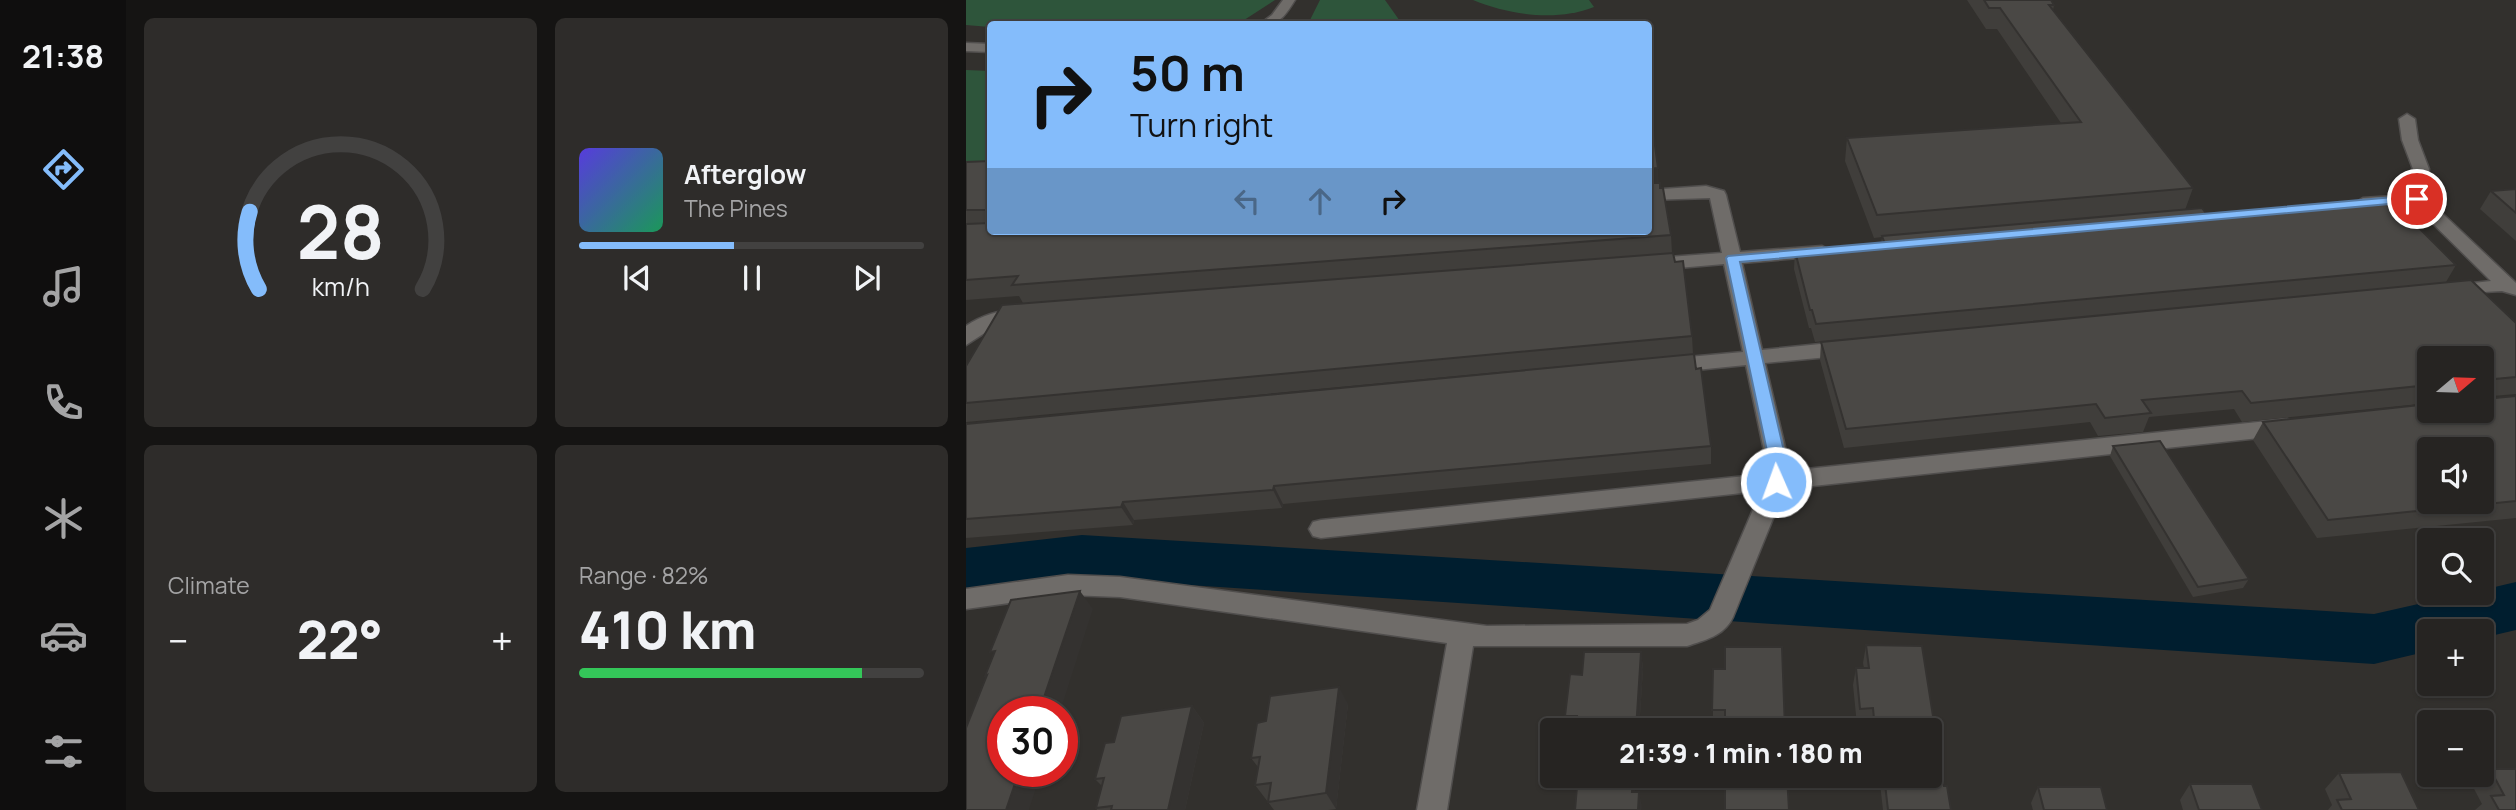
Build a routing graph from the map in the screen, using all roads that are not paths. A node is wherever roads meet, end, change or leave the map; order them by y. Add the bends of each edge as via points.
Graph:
1 (1289, 0) edge
2 (1272, 21) edge
3 (966, 47) edge
4 (987, 48) edge
5 (2407, 119) dead end
6 (1652, 195) edge
7 (2417, 199) junction
8 (2349, 205) edge
9 (1842, 249) edge
10 (1732, 258) junction
11 (1635, 266) edge
12 (2512, 289) edge
13 (2439, 291) edge
14 (1035, 313) edge
15 (966, 338) edge
16 (1864, 346) edge
17 (1754, 357) junction
18 (1644, 368) edge
19 (2314, 425) edge
20 (1776, 482) junction
21 (1321, 530) dead end
22 (966, 599) edge
23 (1462, 633) junction
24 (1432, 810) edge

1 - 2 street
3 - 4 street
5 - 7 street via 2421,169
6 - 10 street via 1706,191 1718,195
7 - 8 street
7 - 12 street
9 - 10 street
10 - 11 street
10 - 17 street
12 - 13 street
14 - 15 street via 992,320
16 - 17 street
17 - 18 street
17 - 20 street via 1775,451
19 - 20 street
20 - 21 street
20 - 23 street via 1720,617 1707,628 1687,635 1487,637
22 - 23 street via 1068,585 1120,587
23 - 24 street

